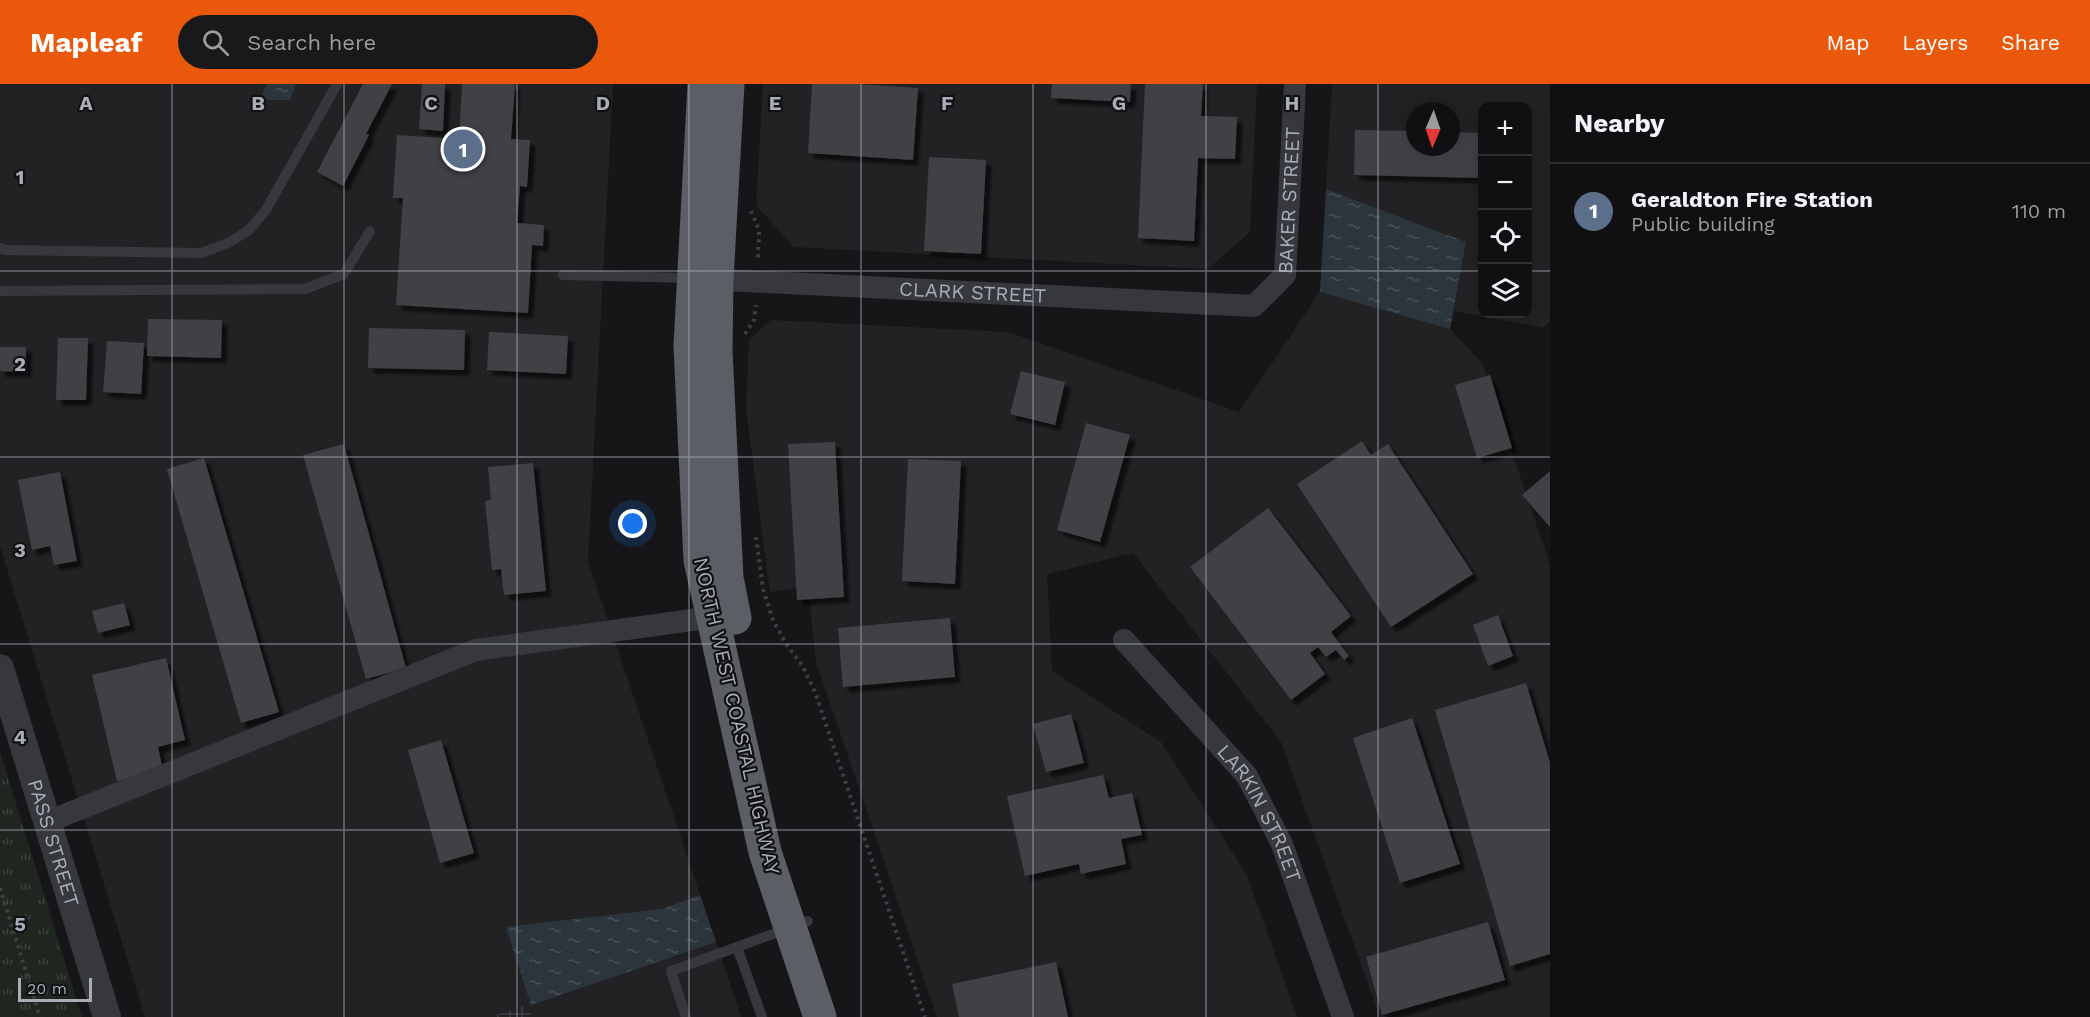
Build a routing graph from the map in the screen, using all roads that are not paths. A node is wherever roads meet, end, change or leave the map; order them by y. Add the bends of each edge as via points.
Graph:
1 (336, 84) edge
2 (704, 84) edge
3 (728, 84) edge
4 (1295, 84) edge
5 (370, 231) dead end
6 (0, 248) edge
7 (563, 275) dead end
8 (705, 279) junction
9 (0, 291) edge
10 (1254, 306) joint
11 (713, 617) junction
12 (1124, 640) dead end
13 (0, 668) edge
14 (47, 822) junction
15 (799, 925) junction
16 (737, 947) junction
17 (107, 1017) edge
18 (686, 1017) edge
19 (762, 1017) edge
20 (820, 1017) edge
21 (843, 1017) edge
22 (1343, 1017) edge

1 - 6 lane via 266,210 249,230 228,243 201,253
2 - 8 highway, NORTH WEST COASTAL HIGHWAY
3 - 8 highway, NORTH WEST COASTAL HIGHWAY
4 - 10 street, BAKER STREET via 1285,275
5 - 9 lane via 344,274 305,289
7 - 8 lane
8 - 10 street, CLARK STREET
8 - 11 highway, NORTH WEST COASTAL HIGHWAY via 690,346 700,560
8 - 15 highway, NORTH WEST COASTAL HIGHWAY via 716,350 727,578
11 - 14 street via 476,650
11 - 15 highway, NORTH WEST COASTAL HIGHWAY via 765,852
12 - 22 street, LARKIN STREET via 1247,776 1282,844
13 - 14 street, PASS STREET
14 - 17 street, PASS STREET
15 - 16 lane
15 - 20 highway, NORTH WEST COASTAL HIGHWAY
15 - 21 highway, NORTH WEST COASTAL HIGHWAY
16 - 18 lane via 671,970
16 - 19 lane

